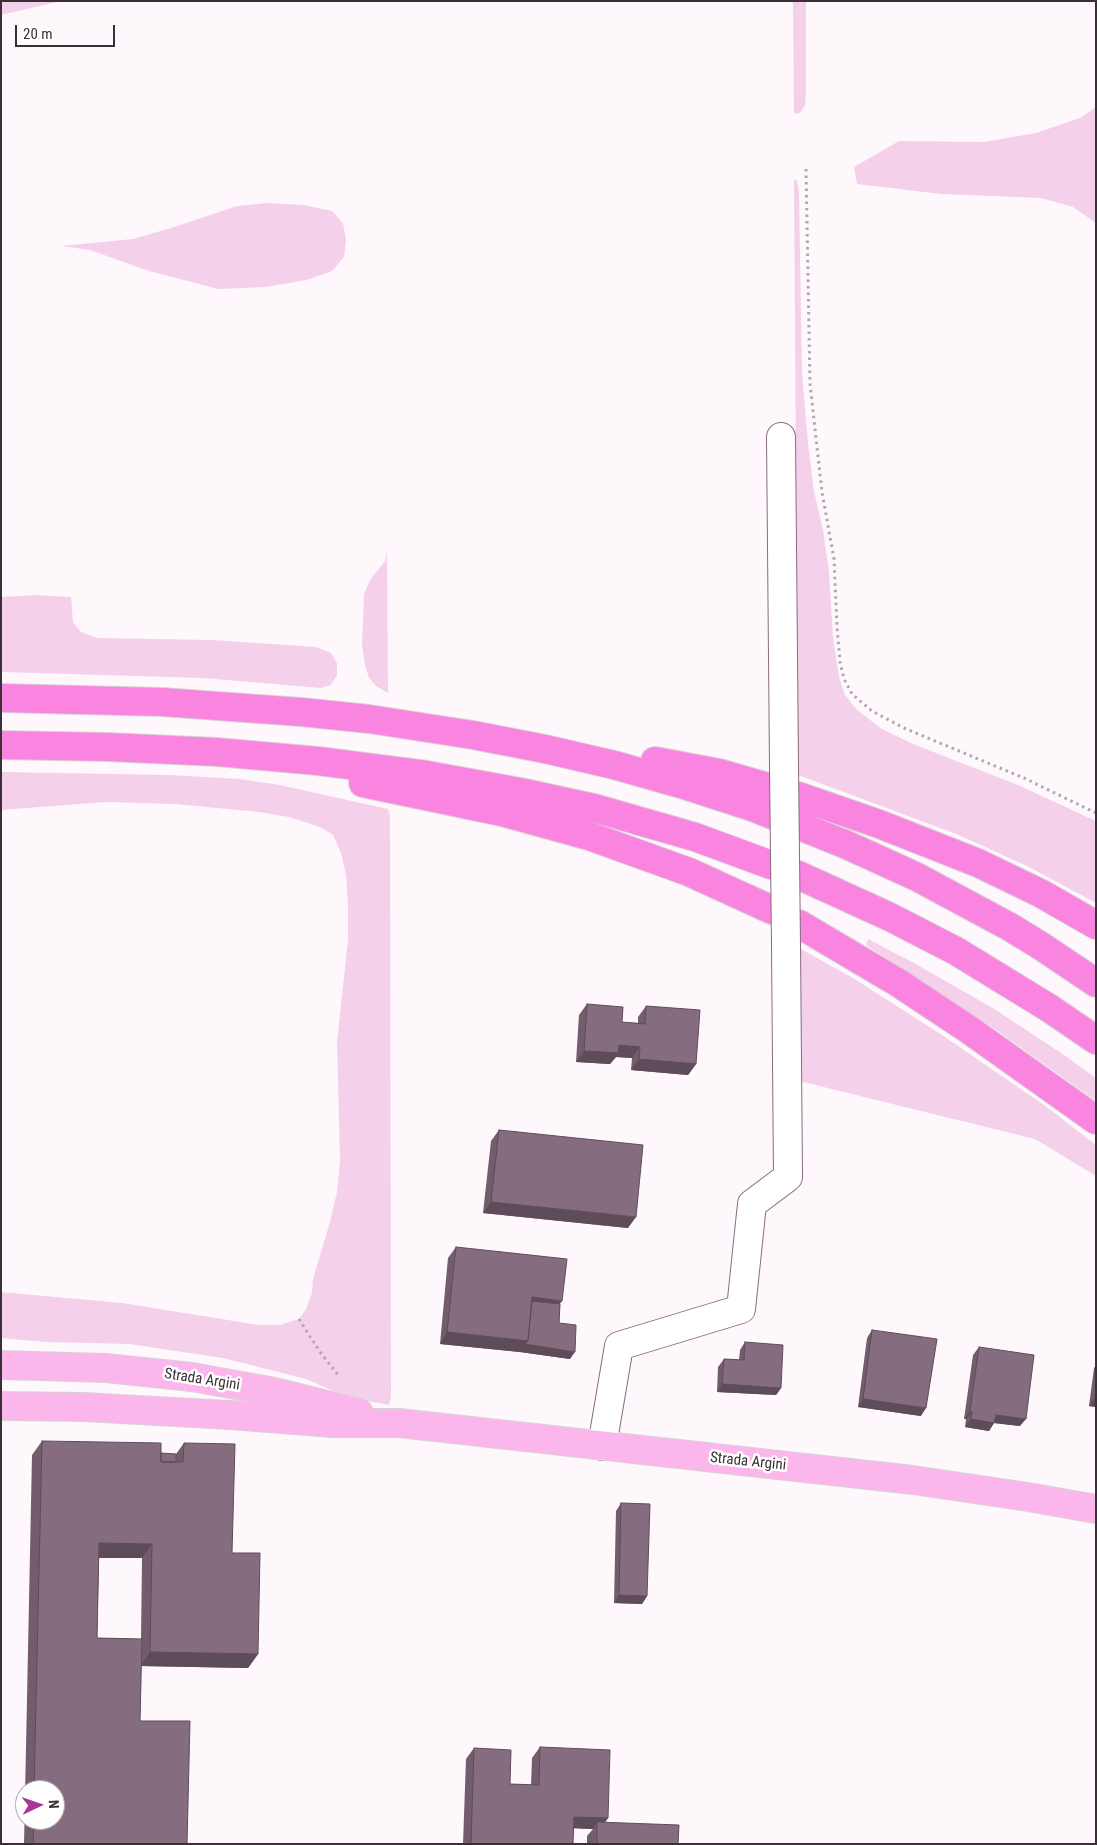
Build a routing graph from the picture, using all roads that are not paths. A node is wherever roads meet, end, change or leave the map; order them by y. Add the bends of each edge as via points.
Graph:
1 (781, 437) dead end
2 (1, 698) edge
3 (509, 742) junction
4 (1, 745) edge
5 (182, 750) junction
6 (777, 777) junction
7 (798, 796) dead end
8 (771, 865) dead end
9 (798, 875) dead end
10 (772, 910) dead end
11 (1096, 925) edge
12 (792, 935) junction
13 (1096, 983) edge
14 (1096, 1040) edge
15 (1096, 1120) edge
16 (1, 1365) edge
17 (1, 1406) edge
18 (399, 1424) junction
19 (602, 1446) junction
20 (1096, 1509) edge

1 - 6 lane
2 - 3 highway via 162,702 275,710 387,722
3 - 6 highway via 677,764 719,773
3 - 13 highway via 614,765 681,784 756,808 820,834 950,895 1041,946
4 - 5 highway
5 - 8 highway via 318,761 427,775 520,792 662,826
5 - 10 highway via 287,766 469,804 547,824 690,872
6 - 12 lane, bridge
7 - 11 highway via 978,863 1035,890
9 - 14 highway via 956,951
12 - 15 highway via 897,982
12 - 19 lane via 788,1178 752,1204 741,1309 619,1346
16 - 18 main road, Strada Argini via 106,1368 192,1377 327,1404
17 - 18 main road, Strada Argini via 84,1407 332,1423
18 - 19 main road, Strada Argini
19 - 20 main road, Strada Argini via 913,1480

